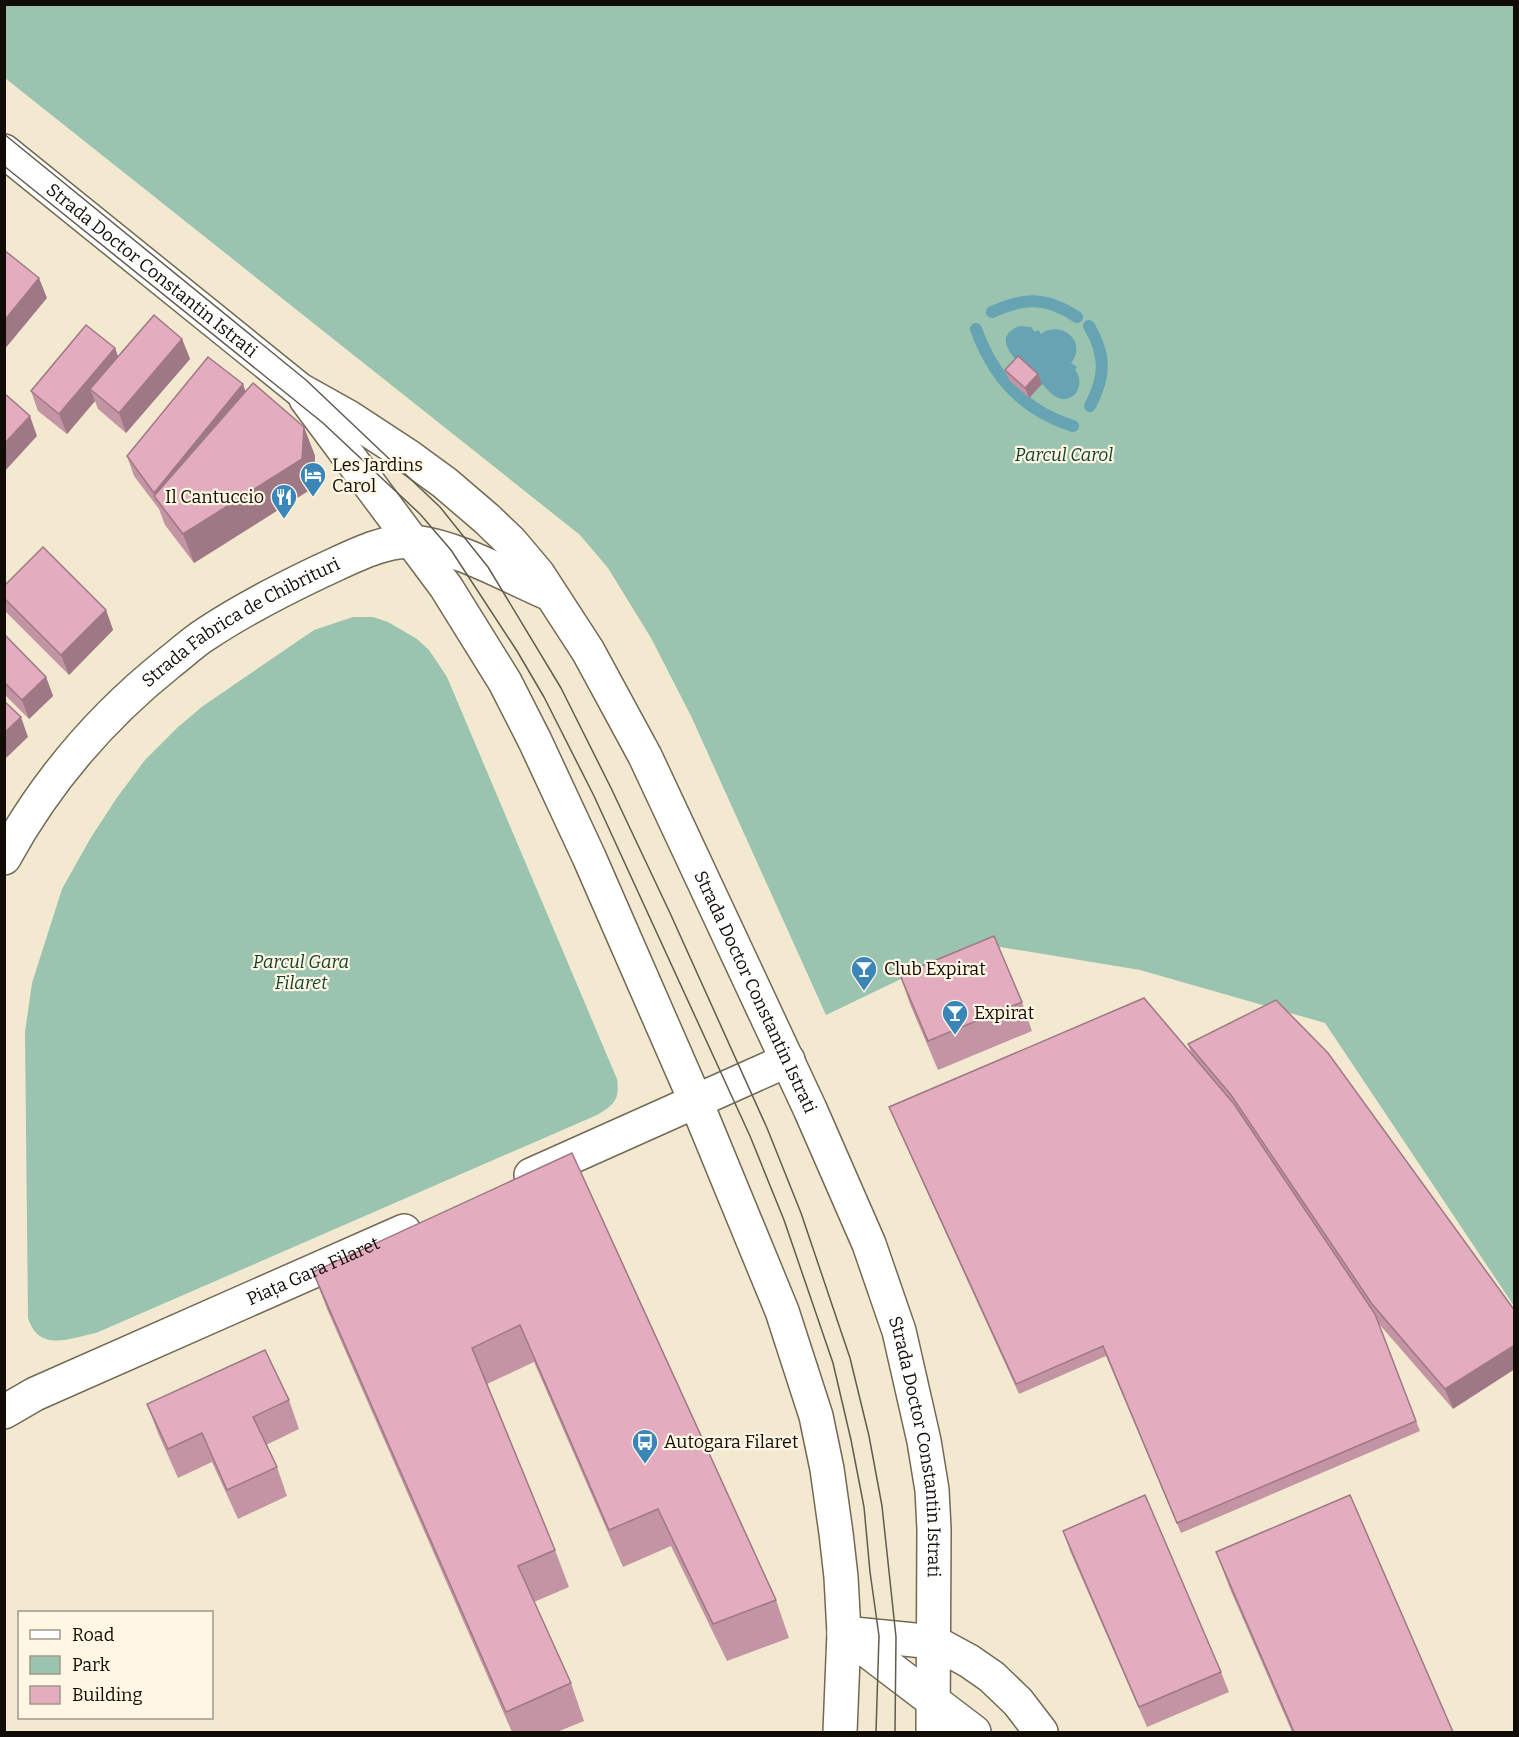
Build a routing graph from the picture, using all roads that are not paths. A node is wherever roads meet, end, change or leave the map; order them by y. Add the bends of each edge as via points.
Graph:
1 (9, 162) edge
2 (300, 390) junction
3 (414, 542) junction
4 (552, 595) junction
5 (4, 858) edge
6 (788, 1060) junction
7 (696, 1102) junction
8 (509, 1184) edge
9 (433, 1218) edge
10 (4, 1412) edge
11 (844, 1633) junction
12 (934, 1642) junction
13 (933, 1717) edge
14 (840, 1732) edge
15 (974, 1732) edge
16 (1041, 1732) edge

1 - 2 main road, Strada Doctor Constantin Istrati
2 - 3 main road, Strada Doctor Constantin Istrati
2 - 4 main road, Strada Doctor Constantin Istrati via 384,439 445,483 511,542
3 - 4 main road, Strada Fabrica de Chibrituri via 451,550
3 - 5 main road, Strada Fabrica de Chibrituri via 389,544 358,554 279,591 204,635 142,684 92,734 56,776
3 - 7 main road, Strada Doctor Constantin Istrati via 465,615 535,741
4 - 6 main road, Strada Doctor Constantin Istrati via 588,651 645,756
6 - 7 main road
6 - 12 main road, Strada Doctor Constantin Istrati via 869,1244 899,1331 932,1490
7 - 8 main road
7 - 11 main road, Strada Doctor Constantin Istrati via 782,1311 816,1416 836,1533
9 - 10 main road, Piața Gara Filaret via 35,1394
11 - 12 main road
11 - 13 main road
11 - 14 main road, Strada Doctor Constantin Istrati
12 - 13 main road, Strada Doctor Constantin Istrati
12 - 16 main road via 992,1677
13 - 15 main road

